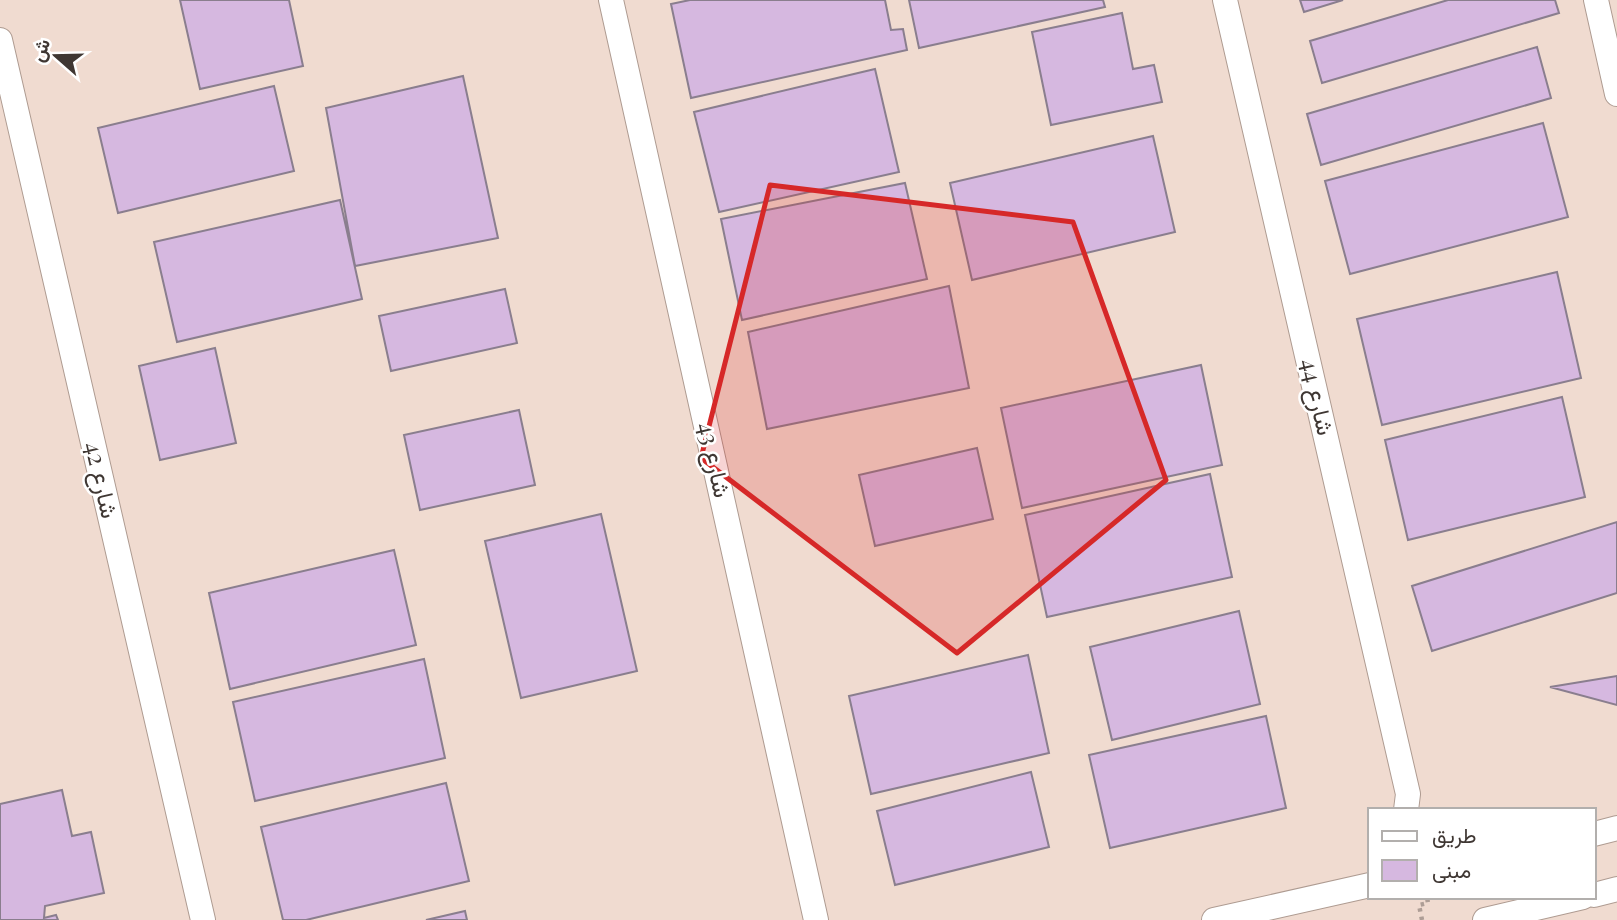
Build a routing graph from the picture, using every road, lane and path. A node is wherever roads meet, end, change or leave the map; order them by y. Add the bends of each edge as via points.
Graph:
1 (611, 0) edge
2 (1225, 0) edge
3 (1596, 0) edge
4 (0, 40) edge
5 (1617, 94) edge
6 (1412, 804) edge
7 (1617, 828) edge
8 (1596, 833) edge
9 (1368, 884) edge
10 (1617, 889) edge
11 (1596, 894) edge
12 (1427, 899) edge
13 (1575, 899) edge
14 (203, 920) edge
15 (816, 920) edge
16 (1214, 920) edge
17 (1422, 920) edge
18 (1486, 920) edge

1 - 15 street, شارع 43
2 - 6 street, شارع 44
3 - 5 street
4 - 14 street, شارع 42
7 - 8 street
9 - 16 street
10 - 11 street
12 - 17 path via 1428,903 1419,905
13 - 18 street

